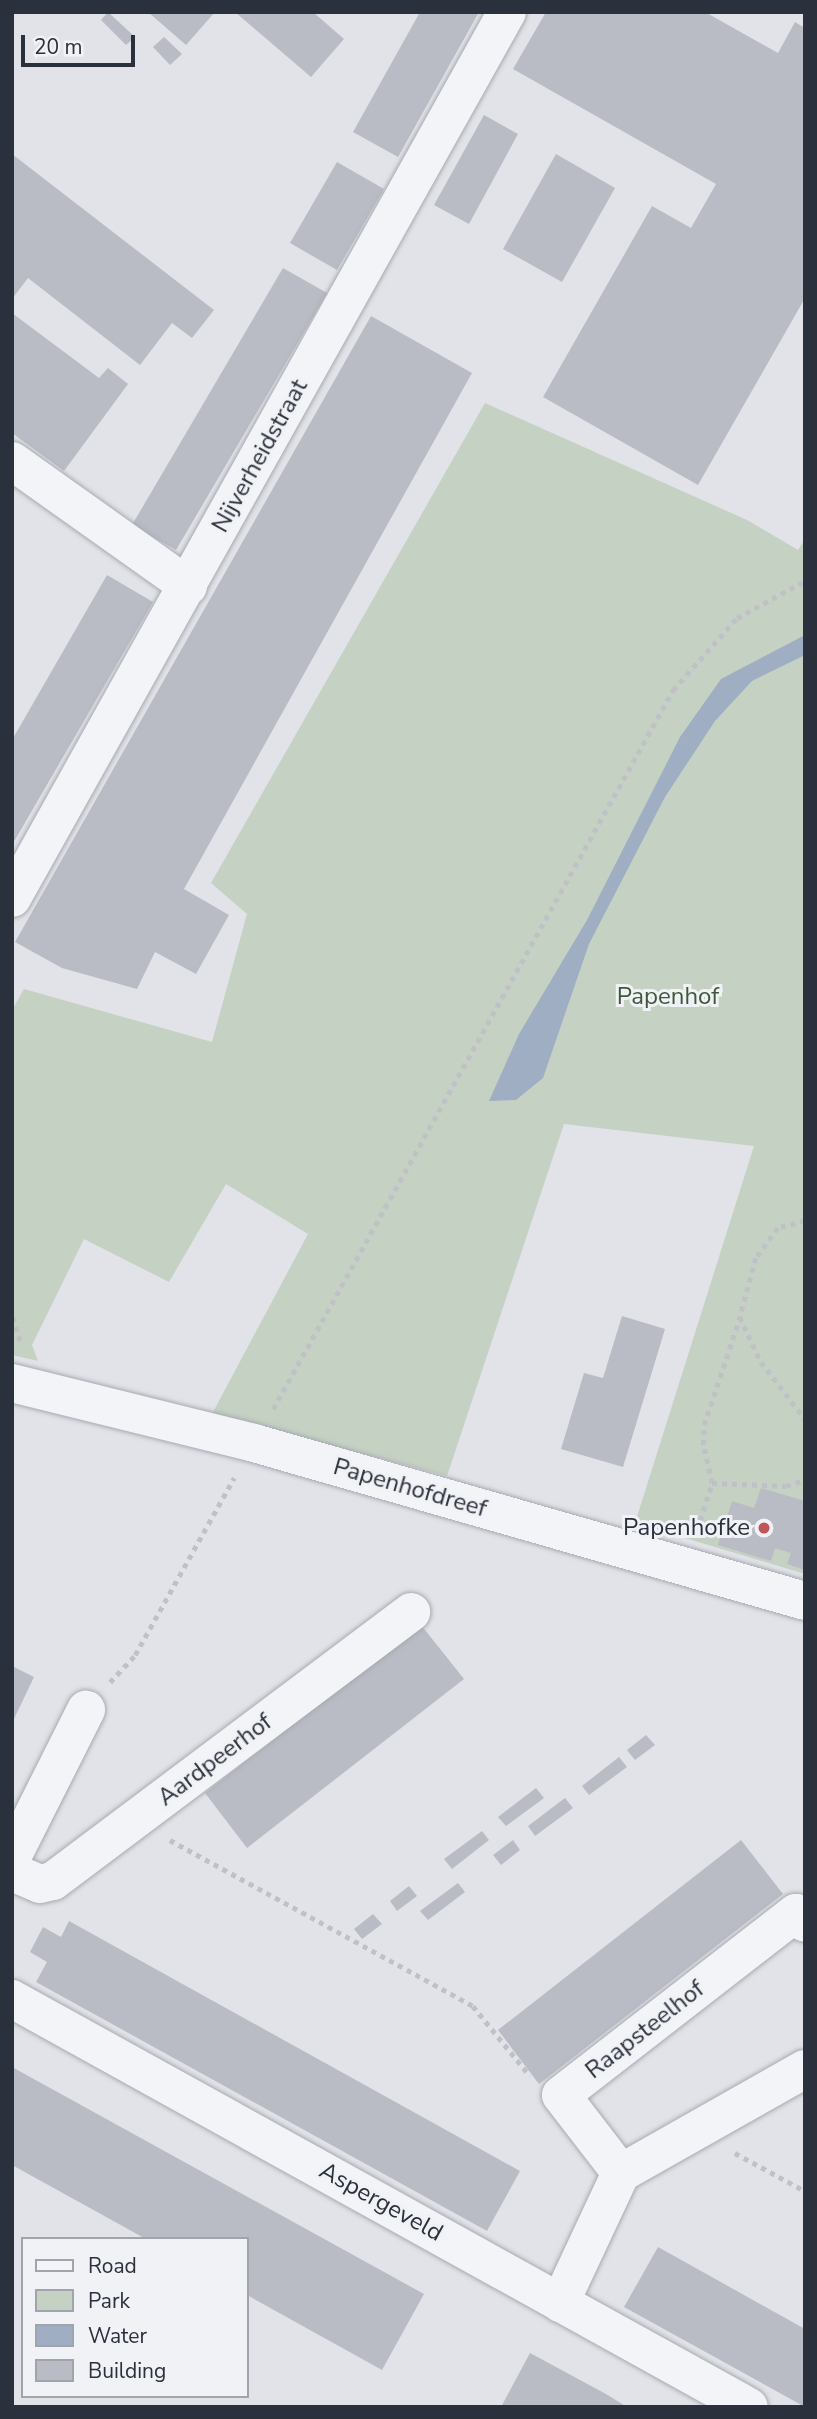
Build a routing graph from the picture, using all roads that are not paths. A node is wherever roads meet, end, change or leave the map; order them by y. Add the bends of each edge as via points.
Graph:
1 (507, 12) edge
2 (12, 461) edge
3 (188, 586) junction
4 (12, 898) edge
5 (12, 1383) edge
6 (805, 1601) edge
7 (411, 1612) dead end
8 (86, 1710) road end
9 (12, 1857) edge
10 (12, 1872) edge
11 (805, 1923) edge
12 (12, 1999) edge
13 (805, 2068) edge
14 (621, 2173) junction
15 (561, 2303) junction
16 (749, 2407) edge

1 - 3 street, Nijverheidstraat
2 - 3 street
3 - 4 street, Nijverheidstraat
5 - 6 street, Papenhofdreef via 254,1443
7 - 10 street, Aardpeerhof via 53,1881 40,1884
8 - 9 street
11 - 14 street, Raapsteelhof via 796,1913 561,2095
12 - 15 street, Aspergeveld
13 - 14 street
14 - 15 street
15 - 16 street, Aspergeveld

